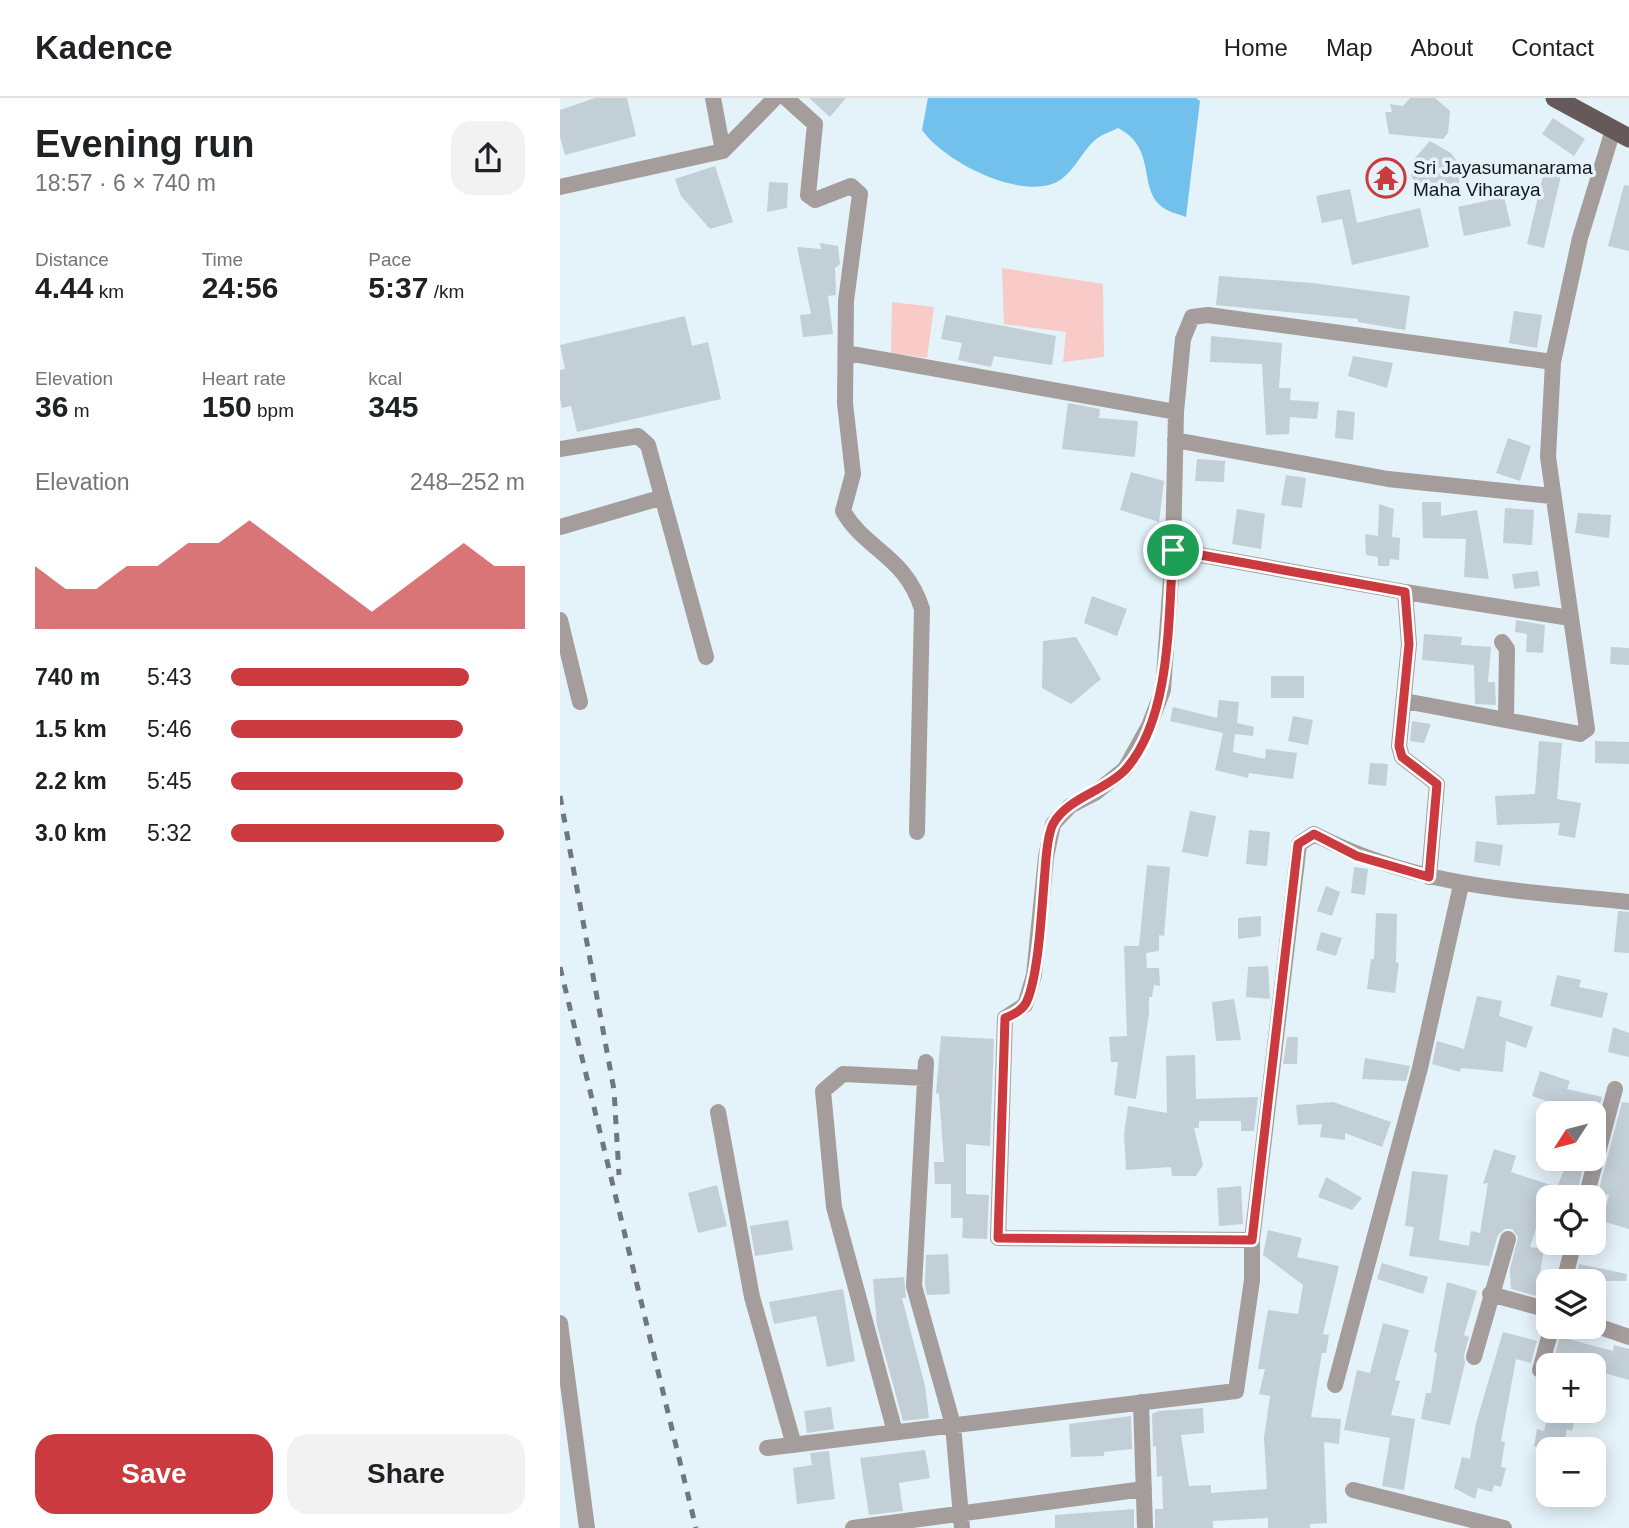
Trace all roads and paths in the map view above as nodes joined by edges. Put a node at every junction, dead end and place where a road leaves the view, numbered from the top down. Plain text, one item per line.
1 (713, 98) edge
2 (775, 98) edge
3 (786, 98) edge
4 (1555, 98) edge
5 (1621, 134) edge
6 (723, 151) junction
7 (560, 187) edge
8 (846, 353) junction
9 (1553, 362) junction
10 (1176, 412) junction
11 (1175, 440) junction
12 (560, 449) edge
13 (1552, 496) junction
14 (660, 498) junction
15 (560, 527) edge
16 (1173, 550) junction
17 (1405, 592) junction
18 (1570, 618) junction
19 (560, 620) edge
20 (1502, 642) dead end
21 (706, 657) dead end
22 (1405, 701) junction
23 (580, 702) dead end
24 (1506, 718) junction
25 (917, 832) dead end
26 (1429, 877) junction
27 (1461, 885) junction
28 (1629, 902) edge
29 (1615, 1089) dead end
30 (718, 1112) dead end
31 (1589, 1185) edge
32 (1508, 1239) dead end
33 (1252, 1240) junction
34 (1490, 1294) junction
35 (1536, 1306) edge
36 (560, 1323) edge
37 (1606, 1329) edge
38 (1629, 1337) edge
39 (1474, 1357) dead end
40 (1335, 1385) dead end
41 (1141, 1402) junction
42 (953, 1425) junction
43 (895, 1432) junction
44 (794, 1445) junction
45 (767, 1448) dead end
46 (1143, 1489) junction
47 (1353, 1490) dead end
48 (962, 1521) edge
49 (587, 1528) edge
50 (853, 1528) edge
51 (1145, 1528) edge
52 (1504, 1528) edge

1 - 6 street
2 - 6 street
3 - 8 street
4 - 5 main road
5 - 9 street
6 - 7 street
8 - 10 street
8 - 25 street
9 - 10 street
9 - 13 street
10 - 11 street
11 - 13 street
11 - 16 street
12 - 14 street
13 - 18 street
14 - 15 street
14 - 21 street
16 - 17 street
16 - 33 street
17 - 18 street
17 - 22 street
18 - 24 street
19 - 23 street
20 - 24 street
22 - 24 street
22 - 26 street
26 - 27 street
26 - 33 street
27 - 28 street
27 - 40 street
29 - 31 street
30 - 44 street
32 - 34 street
33 - 41 street
34 - 35 street
34 - 39 street
36 - 49 street
37 - 38 street
41 - 42 street
41 - 46 street
42 - 43 street
42 - 43 street
42 - 48 street
43 - 44 street
44 - 45 street
46 - 48 street
46 - 51 street
47 - 52 street
48 - 50 street

